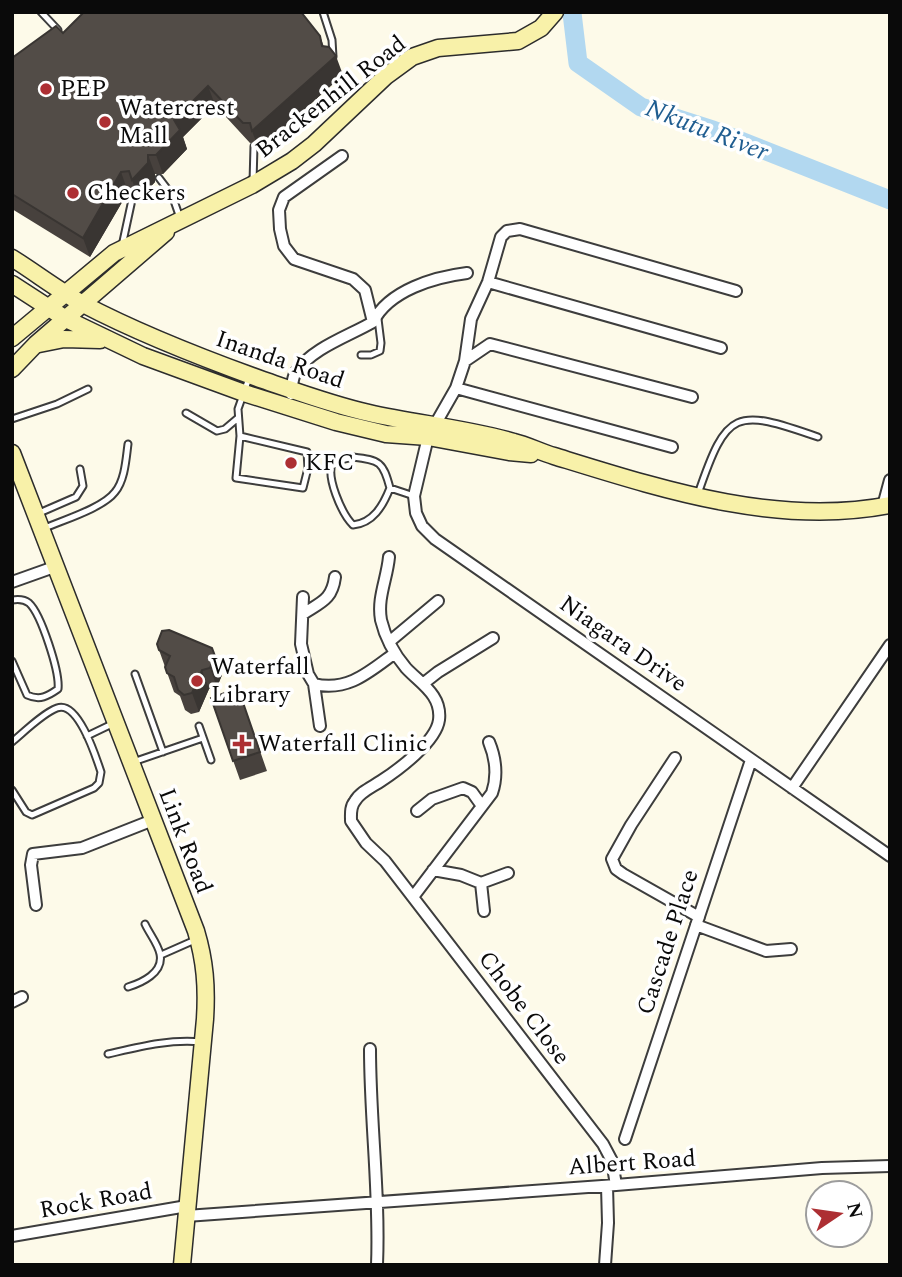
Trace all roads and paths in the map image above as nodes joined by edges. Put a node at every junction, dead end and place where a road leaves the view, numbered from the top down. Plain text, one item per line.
1 (41, 12) edge
2 (323, 12) edge
3 (555, 12) edge
4 (63, 35) edge
5 (333, 62) edge
6 (255, 148) dead end
7 (342, 156) dead end
8 (159, 178) dead end
9 (253, 185) junction
10 (133, 195) dead end
11 (179, 223) junction
12 (121, 249) junction
13 (12, 258) edge
14 (467, 273) dead end
15 (488, 282) junction
16 (12, 284) edge
17 (736, 291) dead end
18 (65, 292) junction
19 (82, 303) junction
20 (49, 308) junction
21 (375, 317) junction
22 (66, 319) junction
23 (12, 338) edge
24 (113, 341) junction
25 (36, 344) junction
26 (721, 348) dead end
27 (360, 355) dead end
28 (465, 361) junction
29 (12, 369) edge
30 (250, 375) junction
31 (456, 388) junction
32 (88, 389) dead end
33 (292, 390) junction
34 (244, 393) junction
35 (692, 397) dead end
36 (288, 407) junction
37 (186, 413) dead end
38 (238, 418) junction
39 (12, 419) edge
40 (431, 431) junction
41 (240, 436) junction
42 (818, 437) dead end
43 (128, 444) dead end
44 (672, 447) dead end
45 (12, 453) edge
46 (80, 469) dead end
47 (890, 480) edge
48 (390, 488) junction
49 (414, 496) junction
50 (697, 497) junction
51 (886, 506) edge
52 (39, 522) junction
53 (389, 557) dead end
54 (57, 566) junction
55 (335, 577) dead end
56 (12, 582) edge
57 (303, 597) dead end
58 (12, 600) edge
59 (438, 601) dead end
60 (303, 614) junction
61 (493, 638) dead end
62 (389, 642) junction
63 (890, 645) edge
64 (395, 653) junction
65 (12, 660) edge
66 (135, 674) dead end
67 (424, 683) junction
68 (314, 684) junction
69 (116, 722) junction
70 (199, 726) dead end
71 (320, 726) dead end
72 (87, 736) junction
73 (203, 738) junction
74 (489, 741) dead end
75 (12, 742) edge
76 (163, 752) junction
77 (675, 758) dead end
78 (211, 760) dead end
79 (751, 760) junction
80 (131, 763) junction
81 (792, 788) junction
82 (12, 790) edge
83 (482, 806) junction
84 (417, 811) dead end
85 (153, 820) junction
86 (890, 856) edge
87 (433, 870) junction
88 (508, 873) dead end
89 (481, 883) junction
90 (412, 897) junction
91 (36, 905) dead end
92 (484, 911) dead end
93 (698, 921) junction
94 (145, 924) dead end
95 (198, 939) junction
96 (791, 949) dead end
97 (161, 955) junction
98 (128, 987) dead end
99 (203, 1042) junction
100 (370, 1049) dead end
101 (108, 1054) dead end
102 (625, 1139) dead end
103 (890, 1166) edge
104 (612, 1186) junction
105 (377, 1203) junction
106 (187, 1211) junction
107 (12, 1236) edge
108 (182, 1265) edge
109 (377, 1265) edge
110 (605, 1265) edge

1 - 4 lane
2 - 5 lane
3 - 9 street, Brackenhill Road
6 - 9 lane
7 - 21 street
8 - 11 lane
9 - 11 street, Brackenhill Road
10 - 12 lane
11 - 12 street, Brackenhill Road
11 - 19 street, Brackenhill Road
12 - 18 street, Brackenhill Road
13 - 18 street, Inanda Road
14 - 21 street
15 - 17 street
15 - 26 street
15 - 28 street
16 - 20 street, Inanda Road
18 - 19 street, Inanda Road
18 - 20 street
19 - 22 street
19 - 30 street, Inanda Road
20 - 22 street, Inanda Road
20 - 23 street
21 - 27 lane
21 - 33 street
22 - 24 street, Inanda Road
22 - 25 street
24 - 25 street
24 - 34 street, Inanda Road
25 - 29 street
28 - 31 street
28 - 35 street
30 - 33 street, Inanda Road
30 - 34 lane
31 - 40 street
31 - 44 street
32 - 39 lane
33 - 36 street
33 - 40 street, Inanda Road
34 - 36 street, Inanda Road
34 - 38 lane
36 - 40 street, Inanda Road
37 - 38 lane
38 - 41 lane
40 - 49 street
40 - 50 street, Inanda Road
41 - 41 lane
42 - 50 lane
43 - 52 lane
45 - 52 street, Link Road
46 - 52 lane
47 - 51 street
48 - 48 lane
48 - 49 lane
49 - 79 street, Niagara Drive
50 - 51 street, Inanda Road
52 - 54 street, Link Road
53 - 62 street, Chobe Close
54 - 56 street
54 - 69 street, Link Road
55 - 60 street
57 - 60 street
58 - 65 lane
59 - 62 street
60 - 68 street
61 - 67 street
62 - 64 street, Chobe Close
63 - 81 street
64 - 67 street, Chobe Close
64 - 68 street
66 - 76 lane
67 - 90 street, Chobe Close
68 - 71 street
69 - 72 lane
69 - 80 street, Link Road
70 - 73 lane
72 - 75 lane
72 - 82 lane
73 - 76 lane
73 - 78 lane
74 - 83 street
76 - 80 lane
77 - 93 street
79 - 81 street, Niagara Drive
79 - 93 street, Cascade Place
80 - 85 street, Link Road
81 - 86 street, Niagara Drive
83 - 84 street
83 - 87 street
85 - 91 street
85 - 95 street, Link Road
87 - 89 street
87 - 90 street
88 - 89 street
89 - 92 street
90 - 104 street, Chobe Close
93 - 96 street
93 - 102 street, Cascade Place
94 - 97 lane
95 - 97 lane
95 - 99 street, Link Road
97 - 98 lane
99 - 101 lane
99 - 106 street, Link Road
100 - 105 street
103 - 104 street, Albert Road
104 - 105 street, Albert Road
104 - 110 street, Chobe Close
105 - 106 street, Albert Road
105 - 109 street
106 - 107 street, Rock Road
106 - 108 street, Link Road

